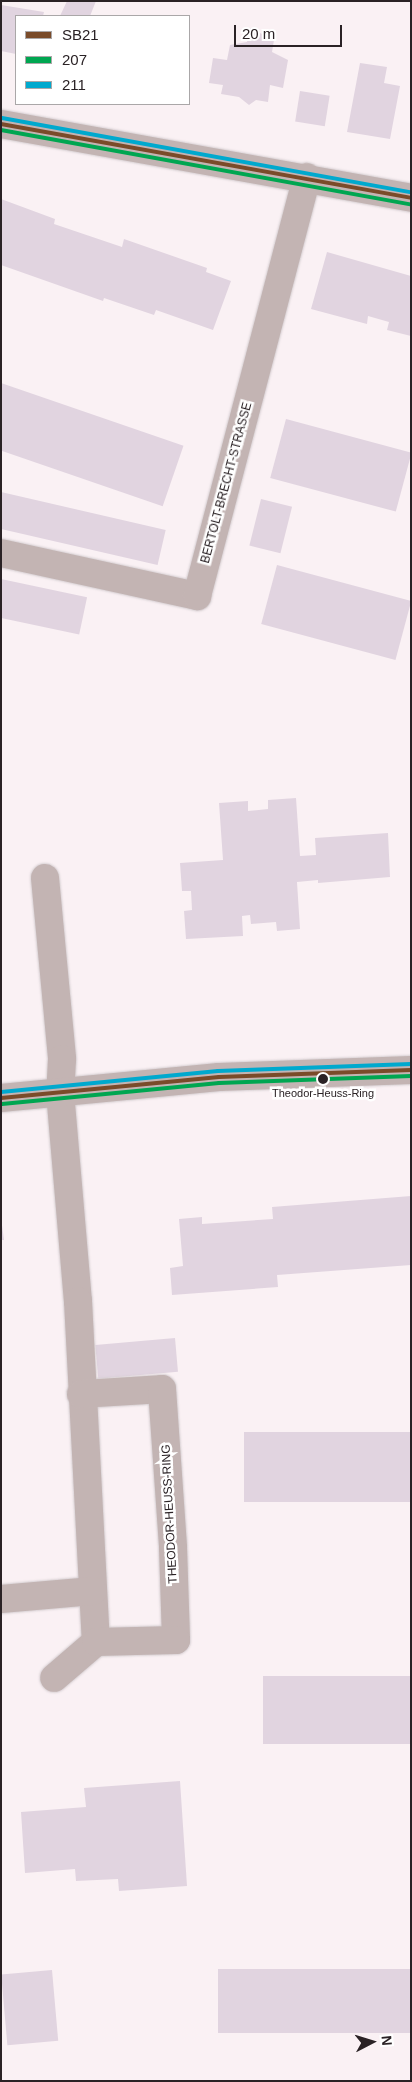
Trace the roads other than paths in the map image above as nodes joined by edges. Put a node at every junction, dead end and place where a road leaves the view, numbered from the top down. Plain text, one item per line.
1 (1, 124) edge
2 (307, 177) junction
3 (411, 198) edge
4 (1, 554) edge
5 (45, 878) dead end
6 (411, 1070) edge
7 (60, 1092) junction
8 (1, 1098) edge
9 (81, 1394) junction
10 (93, 1591) junction
11 (1, 1599) edge
12 (96, 1642) junction
13 (54, 1678) dead end

1 - 2 street
2 - 3 street
2 - 4 street, BERTOLT-BRECHT-STRASSE
5 - 7 street
6 - 7 street
7 - 8 street
7 - 9 street
9 - 10 street
9 - 12 street, THEODOR-HEUSS-RING
10 - 11 street
10 - 12 street
12 - 13 street

